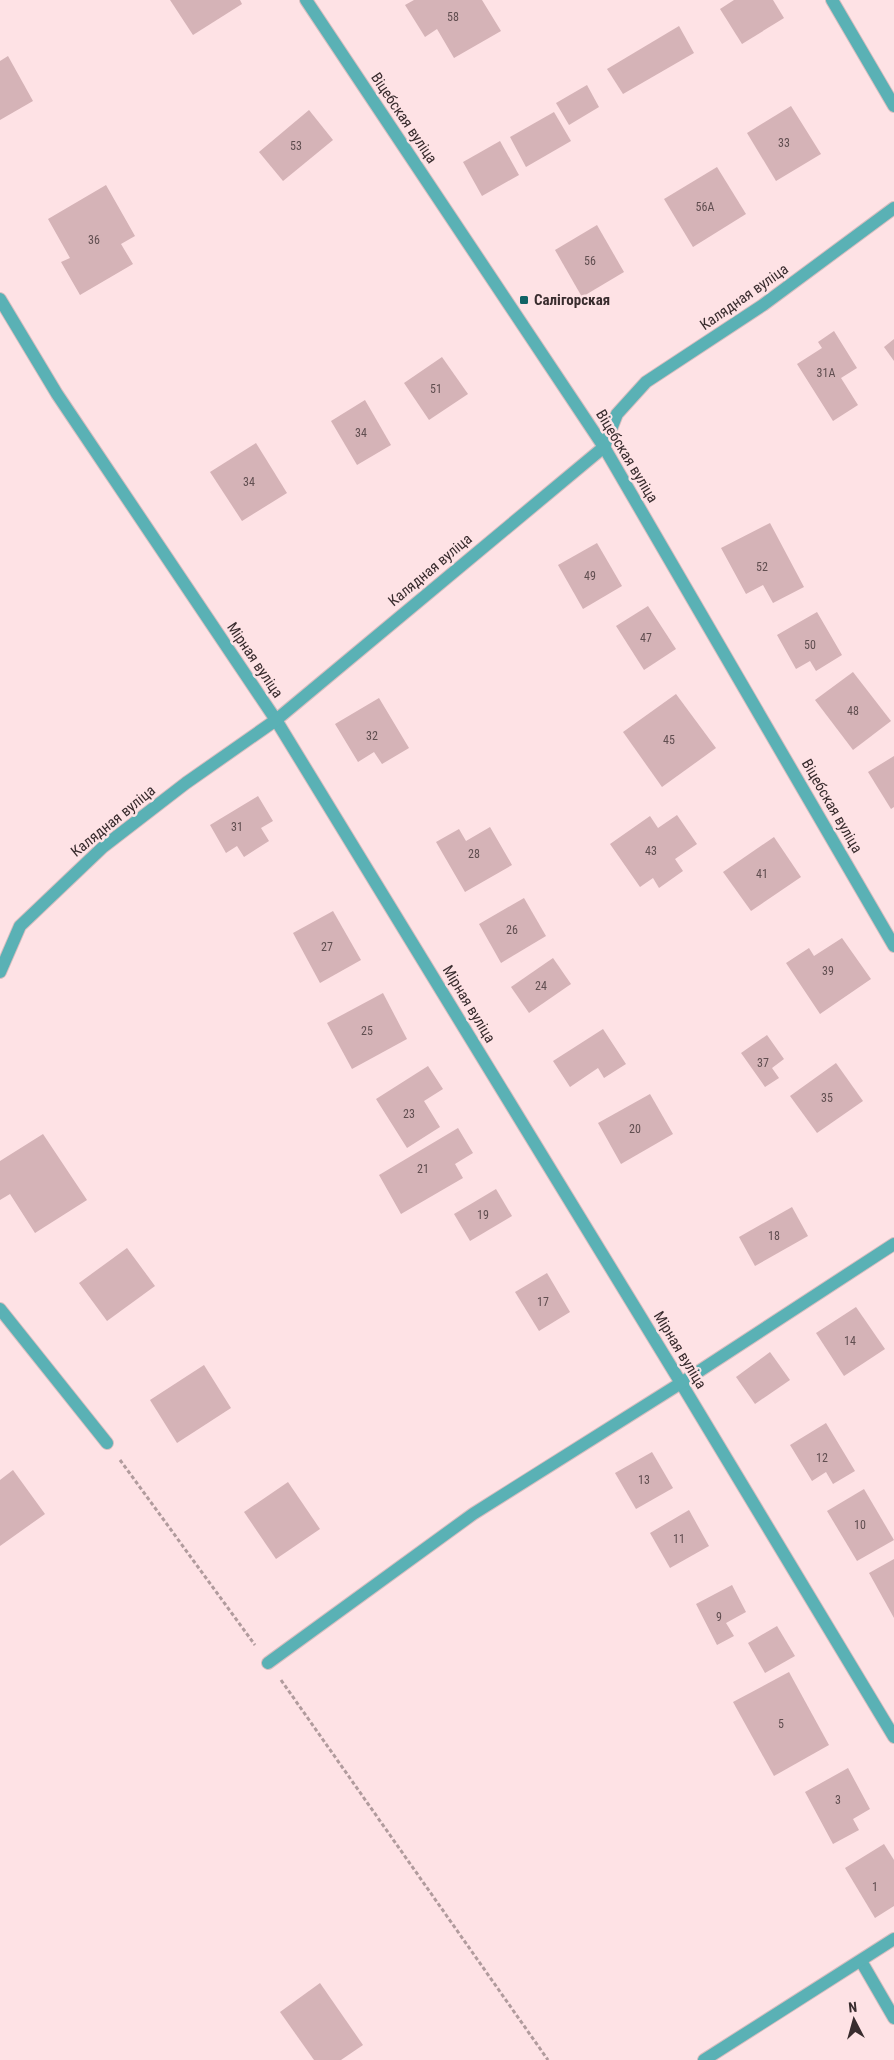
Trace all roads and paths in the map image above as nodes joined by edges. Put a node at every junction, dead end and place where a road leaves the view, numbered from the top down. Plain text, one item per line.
1 (306, 0) edge
2 (832, 0) edge
3 (894, 106) edge
4 (894, 208) edge
5 (0, 299) edge
6 (604, 447) junction
7 (276, 720) junction
8 (894, 946) edge
9 (0, 972) edge
10 (894, 1244) edge
11 (0, 1309) edge
12 (681, 1383) junction
13 (107, 1443) joint
14 (268, 1663) junction
15 (894, 1738) edge
16 (894, 1939) edge
17 (861, 1961) junction
18 (894, 2018) edge
19 (548, 2060) edge
20 (704, 2060) edge

1 - 6 street, Віцебская вуліца
2 - 3 street
4 - 6 street, Калядная вуліца
5 - 7 street, Мірная вуліца
6 - 7 street, Калядная вуліца
6 - 8 street, Віцебская вуліца
7 - 9 street, Калядная вуліца
7 - 12 street, Мірная вуліца
10 - 12 street
11 - 13 street
12 - 14 street
12 - 15 street, Мірная вуліца
13 - 14 path
14 - 19 path
16 - 17 street
17 - 18 street
17 - 20 street

